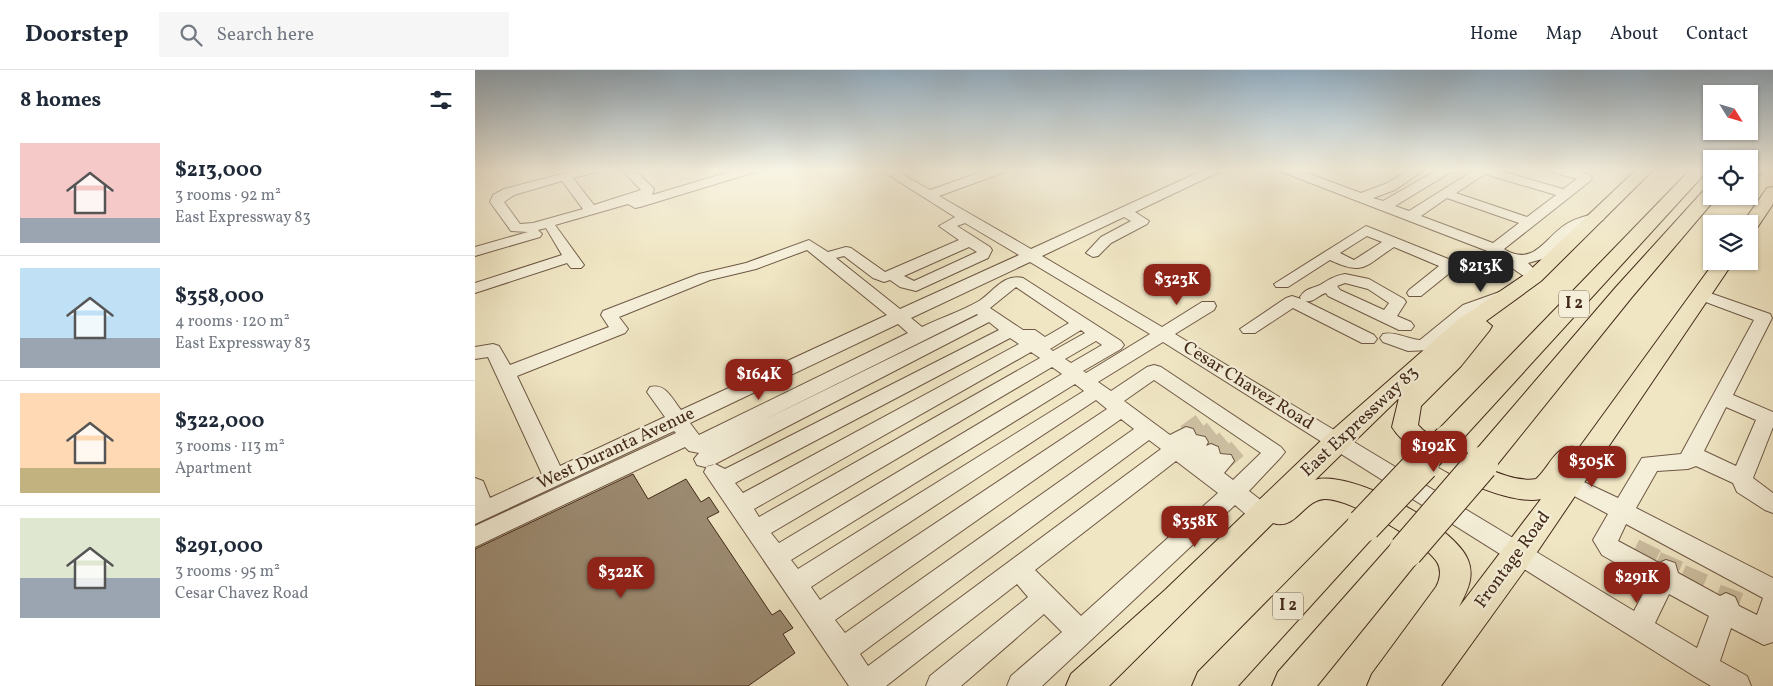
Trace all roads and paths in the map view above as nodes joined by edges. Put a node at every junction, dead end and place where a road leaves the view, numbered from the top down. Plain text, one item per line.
1 (498, 198) edge
2 (582, 198) edge
3 (629, 198) edge
4 (654, 198) edge
5 (933, 198) edge
6 (1151, 198) edge
7 (1364, 198) edge
8 (1398, 198) edge
9 (1441, 198) edge
10 (1458, 198) edge
11 (1560, 198) edge
12 (1617, 198) edge
13 (1669, 198) edge
14 (1672, 198) edge
15 (1771, 199) edge
16 (1703, 202) edge
17 (1712, 205) edge
18 (1385, 206) junction
19 (1664, 206) junction
20 (591, 210) junction
21 (1123, 211) junction
22 (1411, 216) junction
23 (1758, 216) edge
24 (966, 217) junction
25 (1598, 217) junction
26 (1529, 222) junction
27 (552, 229) junction
28 (1667, 243) junction
29 (1389, 244) junction
30 (475, 252) edge
31 (1093, 253) dead end
32 (1501, 253) junction
33 (1329, 254) junction
34 (1028, 256) junction
35 (825, 257) junction
36 (1446, 268) junction
37 (1719, 270) edge
38 (1475, 275) dead end
39 (898, 279) junction
40 (1282, 284) dead end
41 (1524, 284) junction
42 (475, 288) edge
43 (1328, 288) junction
44 (1029, 289) junction
45 (1415, 293) dead end
46 (1701, 295) junction
47 (875, 296) junction
48 (1307, 297) dead end
49 (1207, 306) dead end
50 (984, 311) junction
51 (899, 316) junction
52 (1385, 317) junction
53 (1405, 326) dead end
54 (1089, 328) junction
55 (1249, 329) dead end
56 (1011, 330) junction
57 (920, 334) junction
58 (1163, 334) junction
59 (1389, 338) dead end
60 (1368, 339) dead end
61 (1041, 350) junction
62 (475, 353) edge
63 (506, 374) junction
64 (1093, 388) junction
65 (657, 392) dead end
66 (1634, 392) junction
67 (1722, 398) junction
68 (1769, 422) edge
69 (692, 440) junction
70 (1337, 441) junction
71 (1186, 447) junction
72 (1691, 455) junction
73 (555, 478) junction
74 (1741, 478) junction
75 (721, 481) junction
76 (1569, 483) junction
77 (475, 487) edge
78 (1233, 492) junction
79 (1773, 504) edge
80 (739, 506) junction
81 (1622, 511) junction
82 (479, 513) edge
83 (1263, 514) junction
84 (756, 530) junction
85 (475, 537) edge
86 (1519, 555) junction
87 (1659, 556) junction
88 (775, 558) junction
89 (1018, 569) junction
90 (1695, 575) junction
91 (794, 584) junction
92 (1773, 591) edge
93 (1730, 594) junction
94 (1045, 598) junction
95 (1176, 600) junction
96 (1773, 605) edge
97 (817, 617) junction
98 (1639, 630) junction
99 (1081, 633) junction
100 (841, 652) junction
101 (1704, 667) junction
102 (865, 686) edge
103 (940, 686) edge
104 (1021, 686) edge
105 (1084, 686) edge
106 (1212, 686) edge
107 (1292, 686) edge
108 (1385, 686) edge
109 (1419, 686) edge
110 (1737, 686) edge

1 - 20 street
2 - 20 street
3 - 20 street
4 - 27 street
5 - 24 street, Cesar Chavez Road
6 - 21 street, West Duranta Avenue
7 - 18 street
8 - 18 street
9 - 22 lane
10 - 26 street
11 - 26 street
12 - 25 main road, East Expressway 83
13 - 19 highway
14 - 19 highway, I 2
15 - 23 main road
16 - 28 highway, I 2
17 - 28 highway
18 - 22 street
19 - 106 highway, I 2, bridge
21 - 31 street
21 - 34 street, West Duranta Avenue
22 - 32 street
24 - 34 street, Cesar Chavez Road
24 - 39 street
25 - 32 street
25 - 41 main road, East Expressway 83
26 - 32 street
27 - 30 street
27 - 42 street
28 - 107 highway, I 2, bridge
29 - 33 street
29 - 33 street
29 - 36 street
32 - 41 street
33 - 40 street
34 - 51 street, West Duranta Avenue
34 - 58 street, Cesar Chavez Road
35 - 39 street
35 - 47 street
35 - 63 street
36 - 38 street
36 - 45 lane
37 - 46 main road, Frontage Road
39 - 47 street
41 - 59 street
41 - 66 main road
41 - 70 main road, East Expressway 83
43 - 48 lane
43 - 52 street
43 - 52 street
44 - 50 street
44 - 54 street
44 - 61 street
46 - 66 main road, Frontage Road
46 - 67 street
47 - 51 street
49 - 58 street
50 - 56 street
50 - 57 street
50 - 69 street
51 - 57 street
51 - 69 street, West Duranta Avenue
52 - 53 lane
54 - 61 lane
54 - 64 street
55 - 60 street
56 - 61 street
56 - 75 street
57 - 69 street
58 - 64 street
58 - 70 street, Cesar Chavez Road
61 - 64 street
61 - 80 street
61 - 84 lane
62 - 63 street
63 - 73 street
64 - 71 street
64 - 78 street
64 - 88 street
64 - 91 street
64 - 97 street
65 - 69 street
66 - 76 main road, Frontage Road
67 - 68 lane
67 - 72 street
68 - 74 lane
69 - 73 street, West Duranta Avenue
69 - 75 street
69 - 85 street
70 - 83 main road, East Expressway 83
70 - 86 street, Cesar Chavez Road
71 - 78 street
71 - 89 lane
71 - 100 lane
72 - 74 lane
72 - 81 lane
73 - 82 street, West Duranta Avenue
74 - 79 street
75 - 80 street
76 - 81 street
76 - 86 main road, Frontage Road
77 - 82 street
78 - 83 street
78 - 99 street
80 - 84 street
81 - 87 street
81 - 87 lane
83 - 95 main road, East Expressway 83
84 - 88 street
86 - 98 street, Cesar Chavez Road
86 - 109 main road, Frontage Road
87 - 90 street
87 - 90 street
87 - 98 street
88 - 91 street
89 - 94 street
89 - 102 lane
90 - 93 street
90 - 93 street
91 - 97 street
92 - 93 street
93 - 96 lane
93 - 101 lane
94 - 99 street
94 - 103 street
95 - 105 main road, East Expressway 83
95 - 108 main road
97 - 100 street
98 - 101 street, Cesar Chavez Road
99 - 104 street
100 - 102 street
101 - 110 street, Cesar Chavez Road

